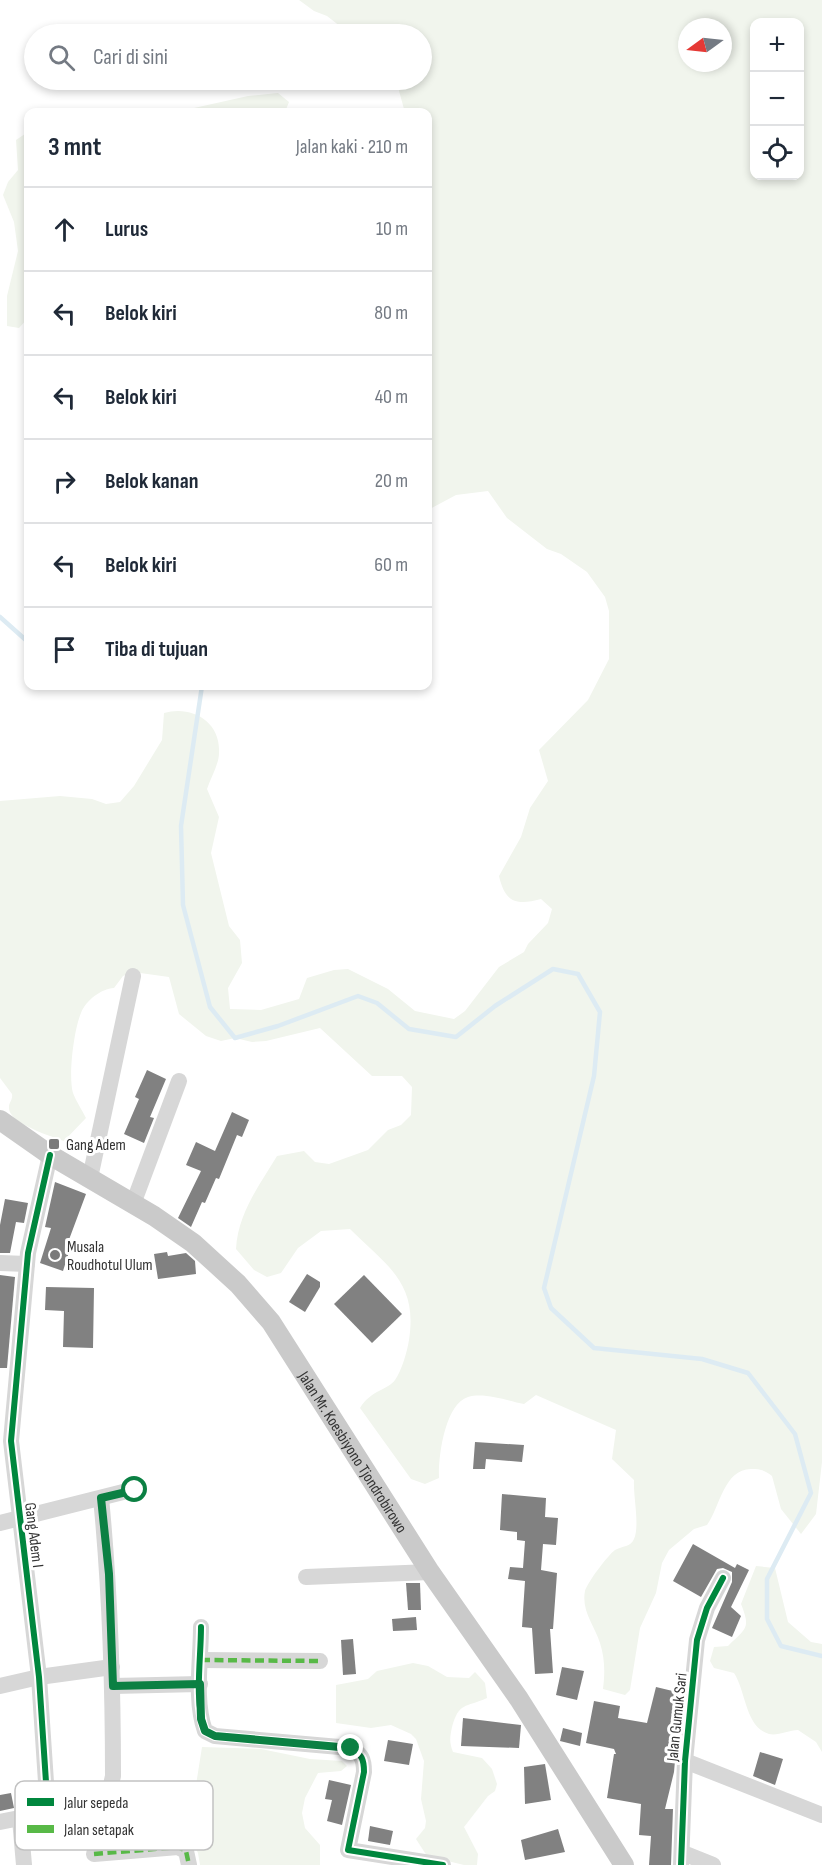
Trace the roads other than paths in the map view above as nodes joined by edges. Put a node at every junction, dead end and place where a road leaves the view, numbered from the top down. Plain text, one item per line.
1 (133, 976) dead end
2 (179, 1081) dead end
3 (0, 1120) edge
4 (50, 1155) junction
5 (90, 1178) junction
6 (133, 1204) junction
7 (0, 1263) edge
8 (27, 1264) junction
9 (135, 1490) dead end
10 (101, 1498) junction
11 (19, 1518) junction
12 (0, 1523) edge
13 (430, 1572) junction
14 (306, 1577) dead end
15 (723, 1578) dead end
16 (201, 1627) dead end
17 (201, 1660) junction
18 (321, 1661) dead end
19 (112, 1667) junction
20 (39, 1677) junction
21 (200, 1684) junction
22 (0, 1686) edge
23 (113, 1686) junction
24 (685, 1761) junction
25 (46, 1781) edge
26 (112, 1781) edge
27 (822, 1815) edge
28 (15, 1820) edge
29 (0, 1822) edge
30 (23, 1850) edge
31 (142, 1850) edge
32 (184, 1850) edge
33 (94, 1854) dead end
34 (682, 1859) edge
35 (24, 1865) edge
36 (189, 1865) edge
37 (443, 1865) edge
38 (624, 1865) edge
39 (713, 1865) edge

1 - 5 street
2 - 6 street
3 - 4 main road, Jalan Mr. Koesbiyono Tjondrobirowo
4 - 5 main road, Jalan Mr. Koesbiyono Tjondrobirowo
4 - 8 street, Gang Adem I
5 - 6 main road, Jalan Mr. Koesbiyono Tjondrobirowo
6 - 13 main road, Jalan Mr. Koesbiyono Tjondrobirowo
7 - 8 street
8 - 11 street, Gang Adem I
9 - 10 street
10 - 11 street
10 - 19 street
11 - 12 street
11 - 20 street, Gang Adem I
13 - 14 street
13 - 38 main road, Jalan Mr. Koesbiyono Tjondrobirowo
15 - 24 street, Jalan Gumuk Sari
16 - 17 street
17 - 18 street
17 - 21 street
19 - 20 street
19 - 23 street
20 - 22 street
20 - 25 street, Gang Adem I
21 - 23 street
21 - 37 street
23 - 26 street
24 - 27 street
24 - 34 street, Jalan Gumuk Sari
28 - 29 street
30 - 35 street
31 - 33 street
32 - 36 street
34 - 39 street

